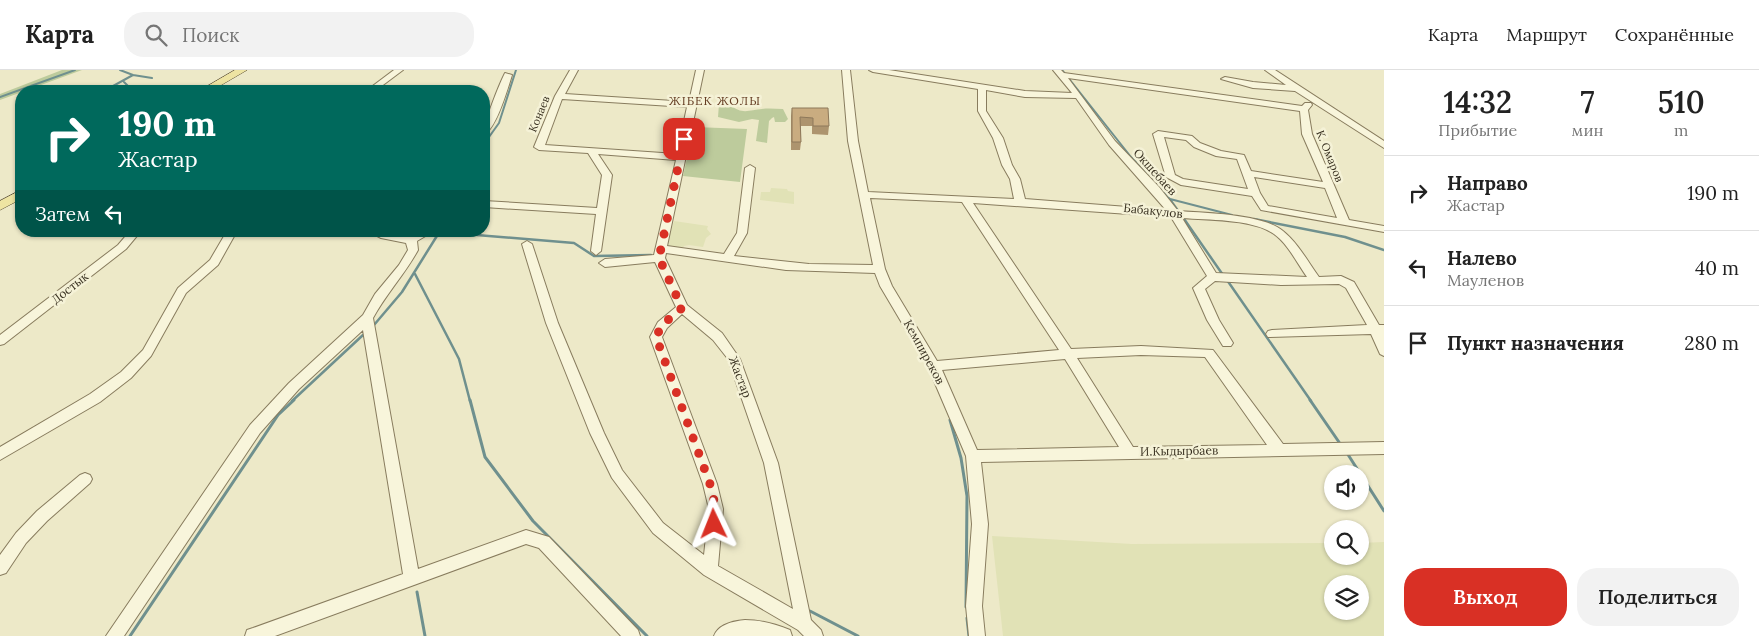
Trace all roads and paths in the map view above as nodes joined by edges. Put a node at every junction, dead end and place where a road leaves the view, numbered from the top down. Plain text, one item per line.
1 (242, 70) edge
2 (399, 70) edge
3 (574, 70) edge
4 (700, 70) edge
5 (846, 70) edge
6 (873, 70) edge
7 (1269, 70) edge
8 (1060, 73) edge
9 (508, 76) dead end
10 (1225, 79) dead end
11 (215, 85) edge
12 (378, 85) edge
13 (982, 88) junction
14 (1295, 88) junction
15 (559, 96) junction
16 (1079, 96) junction
17 (1314, 100) junction
18 (692, 105) junction
19 (490, 108) edge
20 (496, 109) junction
21 (1304, 109) junction
22 (490, 120) edge
23 (1384, 145) edge
24 (591, 151) junction
25 (680, 157) junction
26 (750, 168) dead end
27 (1248, 173) junction
28 (1329, 186) junction
29 (1255, 193) junction
30 (863, 195) junction
31 (15, 197) edge
32 (965, 199) junction
33 (1020, 201) junction
34 (490, 204) edge
35 (0, 206) edge
36 (602, 210) junction
37 (1175, 214) junction
38 (1345, 223) junction
39 (1384, 229) edge
40 (131, 237) edge
41 (229, 237) edge
42 (392, 237) edge
43 (417, 237) edge
44 (411, 240) junction
45 (527, 244) dead end
46 (596, 251) dead end
47 (660, 254) junction
48 (728, 257) junction
49 (605, 263) dead end
50 (879, 269) junction
51 (1213, 277) junction
52 (1316, 280) junction
53 (682, 308) junction
54 (367, 318) junction
55 (1379, 329) edge
56 (1272, 334) dead end
57 (0, 341) edge
58 (1227, 343) dead end
59 (1384, 351) edge
60 (1069, 355) junction
61 (934, 366) junction
62 (1384, 448) edge
63 (1279, 450) junction
64 (1129, 452) junction
65 (0, 454) edge
66 (973, 456) junction
67 (85, 479) dead end
68 (0, 568) edge
69 (710, 570) junction
70 (412, 578) junction
71 (804, 624) junction
72 (114, 636) edge
73 (253, 636) edge
74 (632, 636) edge
75 (722, 636) edge
76 (784, 636) edge
77 (815, 636) edge
78 (977, 636) edge

1 - 11 main road
2 - 12 street
3 - 15 street, Конаев
4 - 18 street
5 - 30 street, Кемпиреков
6 - 13 street
7 - 14 street
8 - 16 street, Окшебаев
8 - 21 street
9 - 20 street
10 - 14 street
13 - 16 street
13 - 33 street
14 - 17 street
15 - 18 street
15 - 24 street, Конаев
16 - 37 street, Окшебаев
17 - 21 street
17 - 23 street
18 - 25 street
19 - 20 street
20 - 22 street
21 - 28 street, К. Омаров
24 - 25 street, Конаев
24 - 36 street
25 - 47 street
26 - 48 street
27 - 28 street
27 - 29 street
27 - 29 street
28 - 38 street, К. Омаров
29 - 38 street
30 - 32 street, Бабакулов
30 - 50 street, Кемпиреков
31 - 35 main road
32 - 33 street, Бабакулов
32 - 60 street
33 - 37 street, Бабакулов
34 - 36 street
36 - 46 street
37 - 51 street, Окшебаев
37 - 52 street, Бабакулов
38 - 39 street
40 - 57 street, Достык
41 - 65 street
42 - 44 street
43 - 44 street
44 - 54 street
45 - 69 street
47 - 48 street
47 - 49 street
47 - 53 street
48 - 50 street
50 - 61 street, Кемпиреков
51 - 52 street
51 - 58 street
52 - 55 street
53 - 69 street
53 - 71 street, Жастар
54 - 70 street
54 - 72 street
55 - 56 street
55 - 59 street
60 - 61 street
60 - 63 street
60 - 64 street
61 - 66 street, Кемпиреков
62 - 63 street, И.Кыдырбаев
63 - 64 street, И.Кыдырбаев
64 - 66 street, И.Кыдырбаев
66 - 78 street, Кемпиреков
67 - 68 street
69 - 71 street
70 - 73 street
70 - 74 street
71 - 77 street
75 - 76 street

